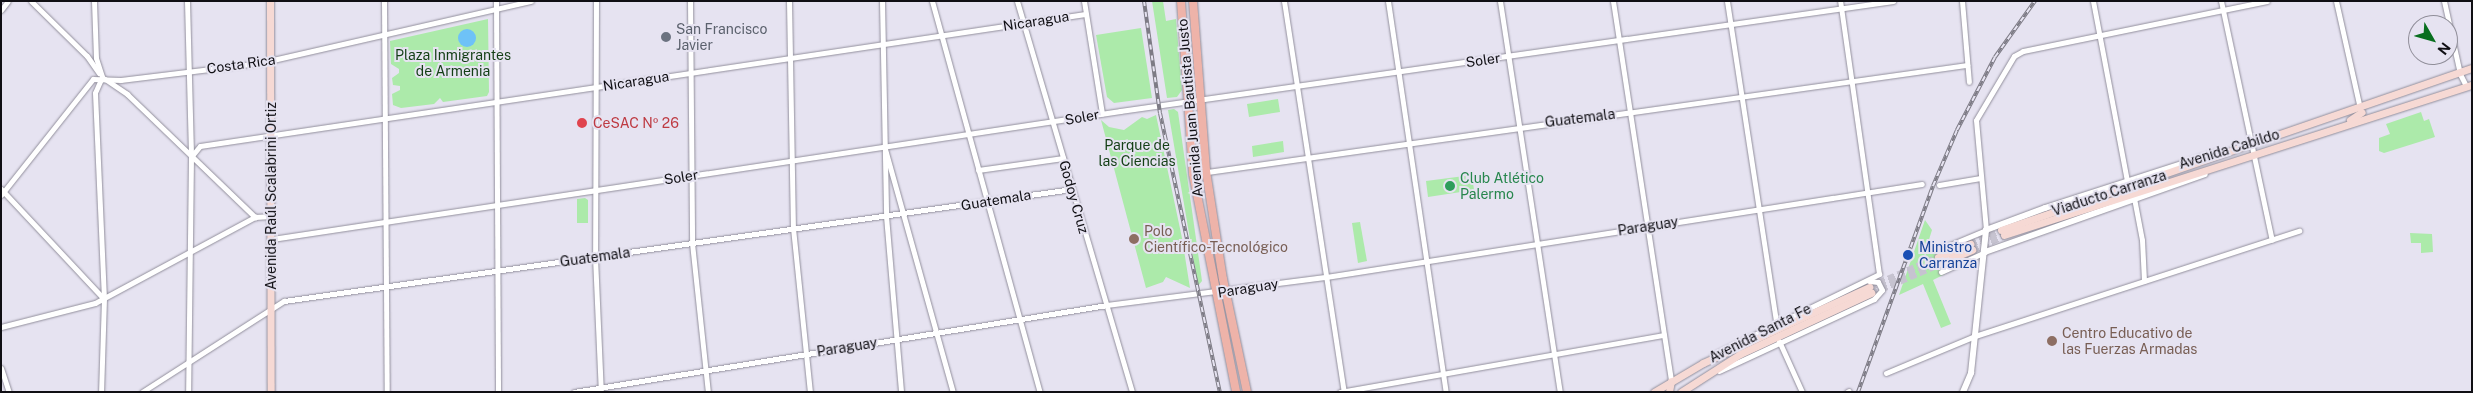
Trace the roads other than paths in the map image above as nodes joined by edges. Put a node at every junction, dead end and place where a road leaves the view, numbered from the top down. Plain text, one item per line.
1 (8, 1) edge
2 (31, 1) edge
3 (94, 1) edge
4 (187, 1) edge
5 (270, 1) edge
6 (384, 1) edge
7 (496, 1) edge
8 (531, 1) edge
9 (596, 1) edge
10 (690, 1) edge
11 (789, 1) edge
12 (882, 1) edge
13 (932, 1) edge
14 (1017, 1) edge
15 (1084, 1) edge
16 (1181, 1) edge
17 (1193, 1) edge
18 (1284, 1) edge
19 (1388, 1) edge
20 (1500, 1) edge
21 (1613, 1) edge
22 (1727, 1) edge
23 (1840, 1) edge
24 (1893, 1) edge
25 (1962, 1) edge
26 (2093, 1) edge
27 (2221, 1) edge
28 (2267, 1) edge
29 (2336, 1) edge
30 (2444, 1) edge
31 (496, 9) junction
32 (1841, 9) junction
33 (1, 10) edge
34 (2223, 10) junction
35 (1085, 14) junction
36 (1023, 23) junction
37 (1731, 26) junction
38 (384, 34) junction
39 (941, 35) junction
40 (2100, 37) junction
41 (1619, 42) junction
42 (883, 43) junction
43 (1508, 57) junction
44 (790, 58) junction
45 (270, 61) junction
46 (1967, 65) junction
47 (2472, 68) edge
48 (189, 72) junction
49 (1399, 72) junction
50 (691, 73) junction
51 (2460, 74) junction
52 (102, 77) junction
53 (1852, 81) junction
54 (1969, 82) dead end
55 (2469, 86) edge
56 (596, 87) junction
57 (1298, 87) junction
58 (1741, 96) junction
59 (498, 102) junction
60 (1187, 102) junction
61 (1200, 102) junction
62 (2361, 110) junction
63 (1630, 112) junction
64 (1102, 114) junction
65 (385, 118) junction
66 (1053, 122) junction
67 (1521, 126) junction
68 (968, 134) junction
69 (272, 136) junction
70 (2298, 139) junction
71 (1409, 142) junction
72 (2252, 144) junction
73 (884, 146) junction
74 (2244, 147) junction
75 (2255, 154) junction
76 (191, 157) junction
77 (2245, 157) junction
78 (1063, 158) junction
79 (1308, 158) junction
80 (792, 160) junction
81 (978, 170) junction
82 (1206, 171) junction
83 (1192, 174) junction
84 (691, 175) junction
85 (1980, 178) junction
86 (2127, 181) junction
87 (1922, 184) dead end
88 (1939, 185) dead end
89 (1072, 188) junction
90 (595, 190) junction
91 (2, 192) edge
92 (1870, 192) junction
93 (2134, 198) junction
94 (987, 202) junction
95 (498, 204) junction
96 (1759, 209) junction
97 (905, 214) junction
98 (271, 216) junction
99 (886, 216) junction
100 (255, 217) junction
101 (386, 220) junction
102 (1647, 226) junction
103 (793, 228) junction
104 (1986, 230) junction
105 (2299, 231) dead end
106 (272, 239) junction
107 (2272, 240) junction
108 (1537, 243) junction
109 (692, 244) junction
110 (1971, 247) tunnel mouth
111 (190, 251) junction
112 (1984, 252) junction
113 (596, 257) junction
114 (1939, 257) joint
115 (1426, 259) junction
116 (499, 272) junction
117 (1941, 272) dead end
118 (1326, 277) junction
119 (2144, 281) junction
120 (387, 288) junction
121 (1871, 290) junction
122 (1225, 291) junction
123 (1214, 293) junction
124 (104, 298) junction
125 (1106, 305) junction
126 (272, 309) junction
127 (1020, 319) junction
128 (1776, 323) junction
129 (1, 327) edge
130 (937, 333) junction
131 (1664, 335) junction
132 (1975, 336) junction
133 (896, 340) junction
134 (1780, 341) junction
135 (807, 354) junction
136 (1553, 354) junction
137 (189, 361) junction
138 (1702, 363) junction
139 (1, 368) edge
140 (705, 371) junction
141 (1443, 373) junction
142 (1886, 373) dead end
143 (1703, 378) junction
144 (1671, 381) junction
145 (601, 390) edge
146 (9, 392) edge
147 (100, 392) edge
148 (142, 392) edge
149 (188, 392) edge
150 (271, 392) edge
151 (387, 392) edge
152 (498, 392) edge
153 (574, 392) edge
154 (708, 392) edge
155 (810, 392) edge
156 (901, 392) edge
157 (953, 392) edge
158 (1040, 392) edge
159 (1132, 392) edge
160 (1236, 392) edge
161 (1247, 392) edge
162 (1342, 392) edge
163 (1446, 392) edge
164 (1560, 392) edge
165 (1654, 392) edge
166 (1669, 392) edge
167 (1680, 392) edge
168 (1802, 392) edge
169 (1963, 392) edge

1 - 33 street
2 - 52 street
3 - 52 street
4 - 48 street
5 - 45 main road, Avenida Raúl Scalabrini Ortiz
6 - 38 street
7 - 31 street
8 - 31 street, Costa Rica
9 - 56 street
10 - 50 street
11 - 44 street
12 - 42 street
13 - 39 street
14 - 36 street, Godoy Cruz
15 - 35 street
16 - 60 main road, Avenida Juan Bautista Justo
17 - 61 main road, Avenida Juan Bautista Justo
18 - 57 street
19 - 49 street
20 - 43 street
21 - 41 street
22 - 37 street
23 - 32 street
24 - 32 street, Soler
25 - 46 street
26 - 40 street
27 - 34 street
28 - 34 street
29 - 62 street
30 - 51 street
31 - 38 street, Costa Rica
31 - 59 street
32 - 37 street, Soler
32 - 53 street
34 - 40 street
34 - 72 street
35 - 36 street, Nicaragua
35 - 64 street
36 - 39 street, Nicaragua
36 - 66 street, Godoy Cruz
37 - 41 street, Soler
37 - 58 street
38 - 45 street, Costa Rica
38 - 65 street
39 - 42 street, Nicaragua
39 - 68 street
40 - 85 street
40 - 86 street
41 - 43 street, Soler
41 - 63 street
42 - 44 street, Nicaragua
42 - 73 street
43 - 49 street, Soler
43 - 67 street
44 - 50 street, Nicaragua
44 - 80 street
45 - 48 street, Costa Rica
45 - 69 main road, Avenida Raúl Scalabrini Ortiz
46 - 53 street, Guatemala
46 - 54 street
47 - 51 main road, Avenida Cabildo
48 - 52 street, Costa Rica
48 - 76 street
49 - 57 street, Soler
49 - 71 street
50 - 56 street, Nicaragua
50 - 84 street
51 - 55 street
51 - 62 main road, Avenida Cabildo
52 - 76 street
52 - 91 street
52 - 124 street
53 - 58 street, Guatemala
53 - 92 street
55 - 70 main road, Avenida Cabildo
56 - 59 street, Nicaragua
56 - 90 street
57 - 61 street, Soler
57 - 79 street
58 - 63 street, Guatemala
58 - 96 street
59 - 65 street, Nicaragua
59 - 95 street
60 - 61 street, Soler
60 - 64 street, Soler
60 - 83 main road, Avenida Juan Bautista Justo
61 - 82 main road, Avenida Juan Bautista Justo
62 - 70 main road
62 - 72 main road, Avenida Cabildo
63 - 67 street, Guatemala
63 - 102 street
64 - 66 street, Soler
65 - 69 street, Nicaragua
65 - 101 street
66 - 68 street, Soler
66 - 78 street, Godoy Cruz
67 - 71 street, Guatemala
67 - 108 street
68 - 73 street, Soler
68 - 81 street
69 - 76 street, Nicaragua
69 - 98 main road, Avenida Raúl Scalabrini Ortiz
70 - 75 main road, Avenida Cabildo
71 - 79 street, Guatemala
71 - 115 street
72 - 74 main road, Avenida Cabildo
72 - 75 street
73 - 80 street, Soler
73 - 97 street
73 - 99 street
74 - 77 main road, Viaducto Carranza
74 - 86 street, Avenida Cabildo
75 - 77 main road, Avenida Cabildo
75 - 107 street
76 - 100 street
76 - 111 street
77 - 93 street, Avenida Cabildo
78 - 81 street
78 - 89 street, Godoy Cruz
79 - 82 street, Guatemala
79 - 118 street
80 - 84 street, Soler
80 - 103 street
81 - 94 street
82 - 83 street, Guatemala
82 - 122 main road, Avenida Juan Bautista Justo
83 - 123 main road, Avenida Juan Bautista Justo
84 - 90 street, Soler
84 - 109 street
85 - 88 street
85 - 104 street
86 - 104 street, Avenida Cabildo
87 - 92 street, Paraguay
89 - 94 street, Guatemala
89 - 125 street, Godoy Cruz
90 - 95 street, Soler
90 - 113 street
91 - 124 street
92 - 96 street, Paraguay
92 - 121 street
93 - 112 street, Avenida Cabildo
93 - 119 street
94 - 97 street, Guatemala
94 - 127 street
95 - 101 street, Soler
95 - 116 street
96 - 102 street, Paraguay
96 - 128 street
97 - 99 street, Guatemala
97 - 130 street
98 - 100 street
98 - 106 main road, Avenida Raúl Scalabrini Ortiz
99 - 103 street, Guatemala
99 - 133 street
100 - 111 street
101 - 106 street, Soler
101 - 120 street
102 - 108 street, Paraguay
102 - 131 street
103 - 109 street, Guatemala
103 - 135 street
104 - 112 street
104 - 114 street
105 - 107 street
106 - 126 main road, Avenida Raúl Scalabrini Ortiz
107 - 119 street
108 - 115 street, Paraguay
108 - 136 street
109 - 113 street, Guatemala
109 - 140 street
110 - 114 main road
111 - 124 street
111 - 137 street
112 - 117 street
112 - 132 street
113 - 116 street, Guatemala
113 - 145 street
115 - 118 street, Paraguay
115 - 141 street
116 - 120 street, Guatemala
116 - 152 street
118 - 122 street, Paraguay
118 - 162 street
119 - 132 street
120 - 126 street, Guatemala
120 - 151 street
121 - 128 street, Avenida Santa Fe
121 - 134 street, Avenida Santa Fe
121 - 138 main road
121 - 143 main road, Avenida Santa Fe
122 - 123 street, Paraguay
122 - 161 main road, Avenida Juan Bautista Justo
123 - 125 street, Paraguay
123 - 160 main road, Avenida Juan Bautista Justo
124 - 129 street
124 - 147 street
125 - 127 street, Paraguay
125 - 159 street, Godoy Cruz
126 - 137 street, Guatemala
126 - 150 main road, Avenida Raúl Scalabrini Ortiz
127 - 130 street, Paraguay
127 - 158 street
128 - 138 street, Avenida Santa Fe
130 - 133 street, Paraguay
130 - 157 street
131 - 136 street
131 - 144 street
132 - 142 street
132 - 169 street
133 - 135 street, Paraguay
133 - 156 street
134 - 143 street, Avenida Santa Fe
134 - 168 street
135 - 140 street, Paraguay
135 - 155 street
136 - 141 street
136 - 164 street
137 - 148 street, Guatemala
137 - 149 street
138 - 144 main road, Avenida Santa Fe
139 - 146 street
140 - 145 street, Paraguay
140 - 154 street
141 - 162 street
141 - 163 street
143 - 167 main road, Avenida Santa Fe
144 - 165 main road, Avenida Santa Fe
144 - 166 main road
145 - 153 street, Paraguay

